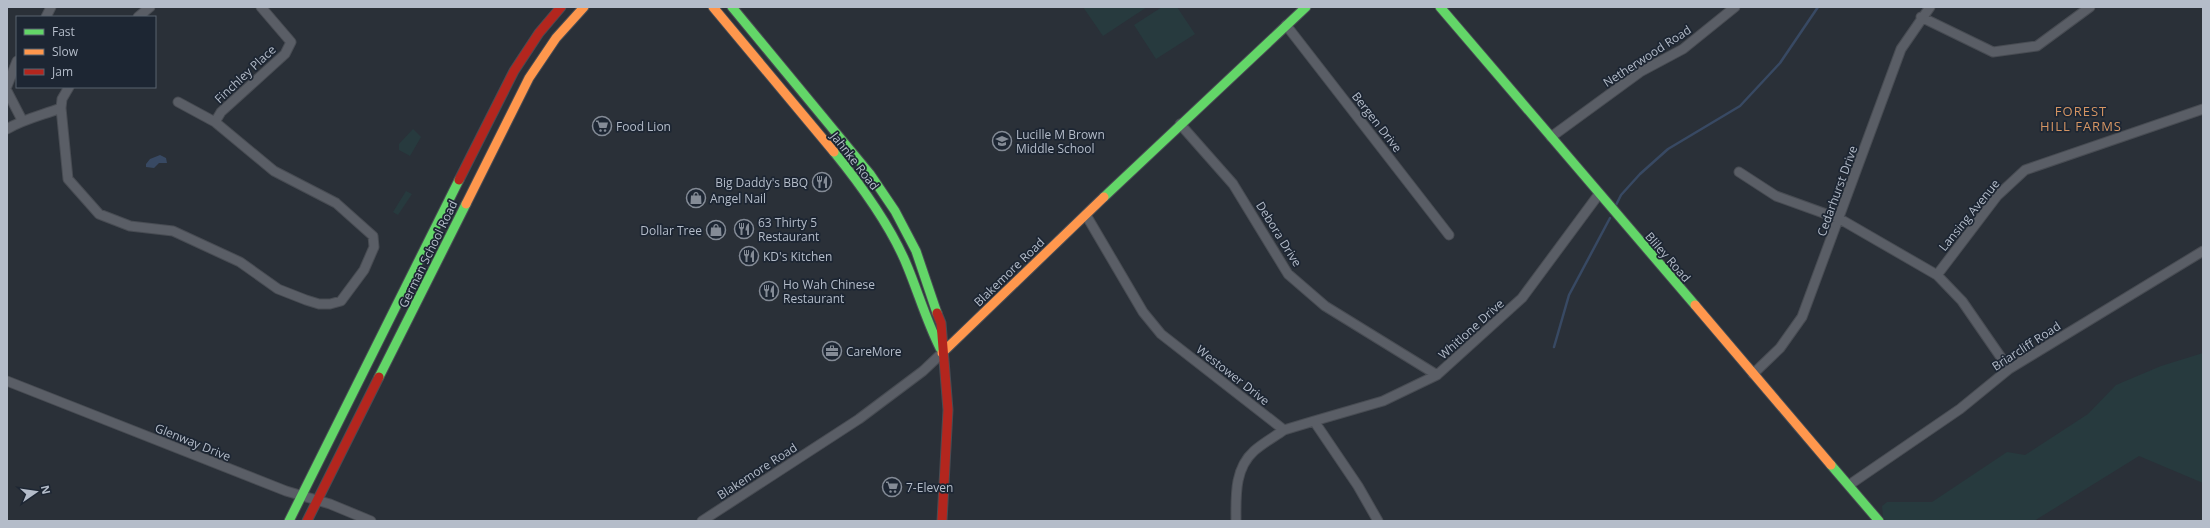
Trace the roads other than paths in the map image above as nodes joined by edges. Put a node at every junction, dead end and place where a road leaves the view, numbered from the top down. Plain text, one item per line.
1 (150, 7) edge
2 (261, 7) edge
3 (561, 7) edge
4 (584, 7) edge
5 (713, 7) edge
6 (732, 7) edge
7 (1306, 7) edge
8 (1440, 7) edge
9 (1735, 7) edge
10 (1930, 7) edge
11 (2090, 7) edge
12 (139, 16) edge
13 (1921, 17) junction
14 (1286, 25) junction
15 (16, 64) edge
16 (7, 86) edge
17 (68, 88) edge
18 (7, 91) edge
19 (178, 102) dead end
20 (61, 108) junction
21 (2203, 109) edge
22 (22, 120) junction
23 (216, 122) junction
24 (1180, 124) junction
25 (7, 129) edge
26 (1551, 137) junction
27 (1739, 172) dead end
28 (1599, 194) junction
29 (1086, 215) junction
30 (1840, 219) junction
31 (1449, 235) dead end
32 (2203, 251) edge
33 (1937, 274) junction
34 (942, 353) junction
35 (2009, 368) junction
36 (1753, 374) junction
37 (1437, 375) junction
38 (7, 381) edge
39 (1314, 422) junction
40 (1284, 430) junction
41 (1849, 485) junction
42 (302, 497) junction
43 (318, 501) junction
44 (289, 521) edge
45 (307, 521) edge
46 (371, 521) edge
47 (702, 521) edge
48 (942, 521) edge
49 (1236, 521) edge
50 (1378, 521) edge
51 (1879, 521) edge

1 - 12 street
2 - 23 street, Finchley Place
3 - 42 street, German School Road
4 - 43 street, German School Road
5 - 34 street, Jahnke Road
6 - 34 street, Jahnke Road
7 - 14 street, Blakemore Road
8 - 26 street, Bliley Road
9 - 26 street, Netherwood Road
10 - 13 street, Cedarhurst Drive
11 - 13 street
13 - 30 street, Cedarhurst Drive
14 - 24 street, Blakemore Road
14 - 31 street, Bergen Drive
15 - 16 street
17 - 20 street
18 - 22 street
19 - 23 street, Finchley Place
20 - 22 street
20 - 23 street, Finchley Place
21 - 33 street, Lansing Avenue
22 - 25 street
24 - 29 street, Blakemore Road
24 - 37 street, Debora Drive
26 - 28 street, Bliley Road
27 - 30 street
28 - 36 street, Bliley Road
28 - 37 street, Whitlone Drive
29 - 34 street, Blakemore Road
29 - 40 street, Westower Drive
30 - 33 street
30 - 36 street, Cedarhurst Drive
32 - 35 street, Briarcliff Road
33 - 35 street
34 - 47 street, Blakemore Road
34 - 48 street, Jahnke Road
35 - 41 street, Briarcliff Road
36 - 41 street, Bliley Road
37 - 39 street, Whitlone Drive
38 - 42 street, Glenway Drive
39 - 40 street
39 - 50 street
40 - 49 street
41 - 51 street, Bliley Road
42 - 43 street, Glenway Drive
42 - 44 street, German School Road
43 - 45 street, German School Road
43 - 46 street, Glenway Drive

